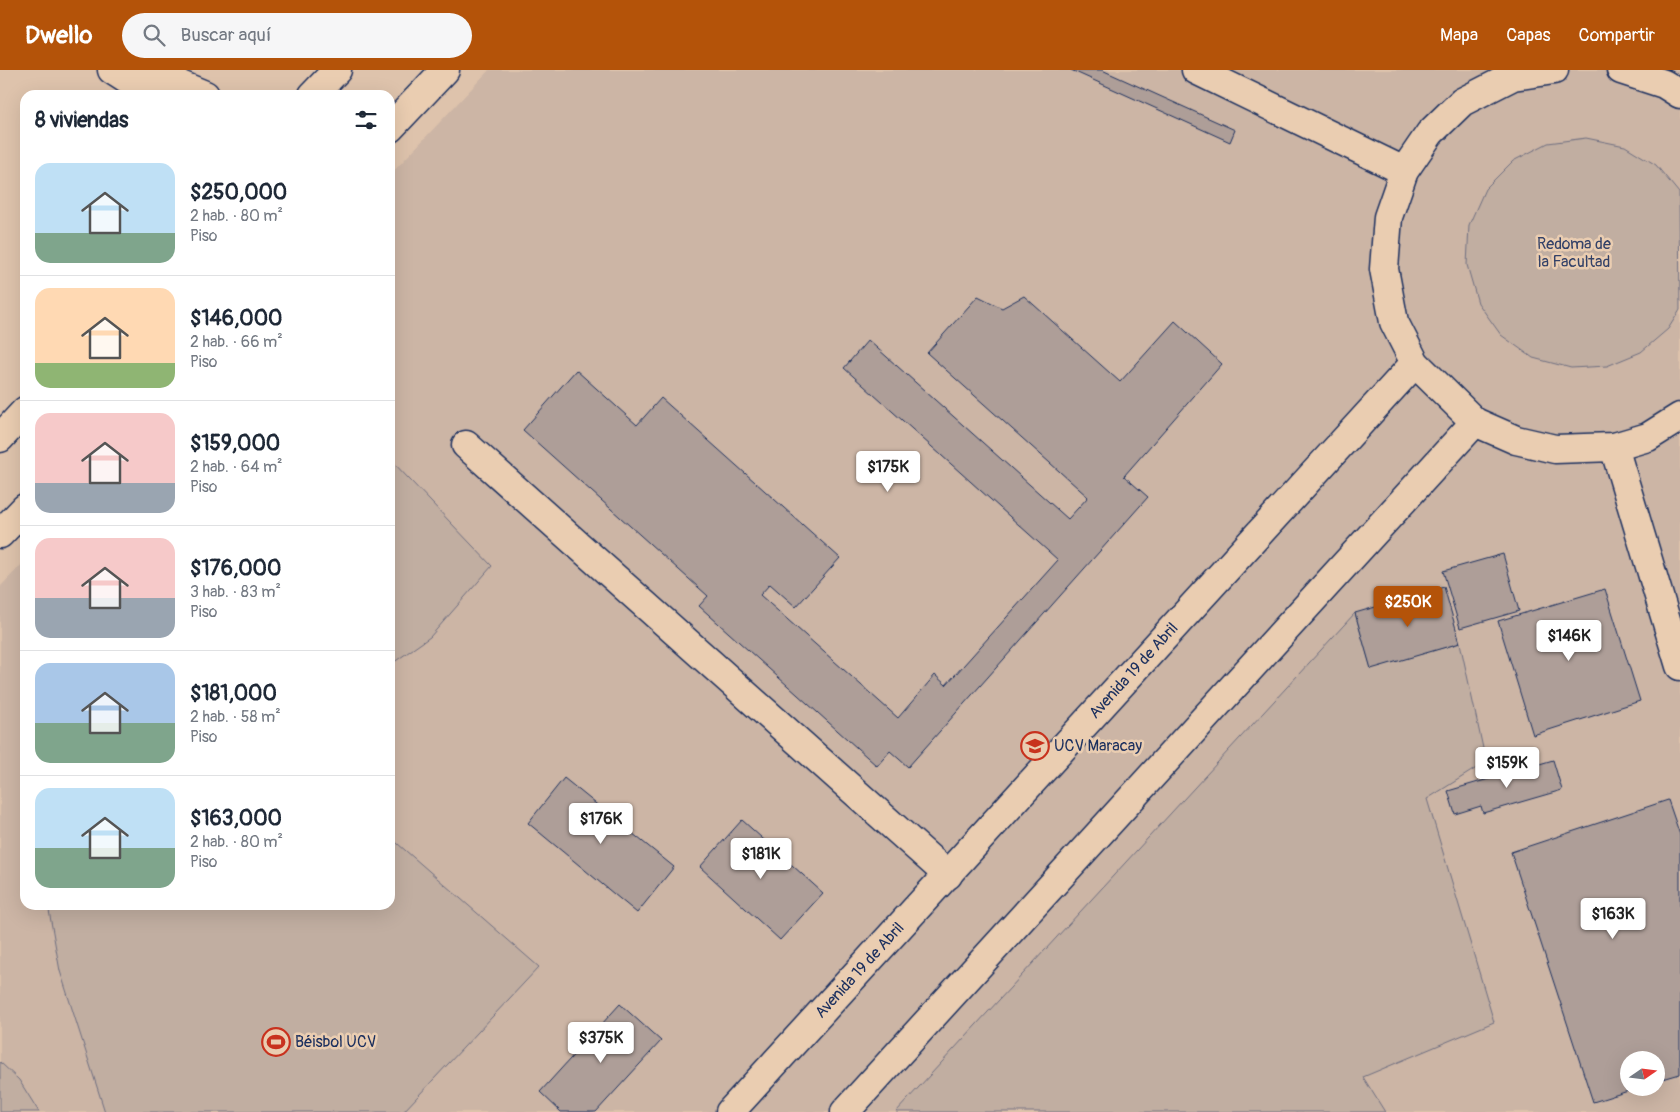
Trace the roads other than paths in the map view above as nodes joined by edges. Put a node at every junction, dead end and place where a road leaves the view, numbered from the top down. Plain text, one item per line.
1 (112, 70) edge
2 (137, 70) edge
3 (445, 70) edge
4 (1196, 70) edge
5 (1554, 70) edge
6 (1621, 70) edge
7 (1512, 73) edge
8 (143, 90) edge
9 (193, 90) edge
10 (1680, 94) edge
11 (395, 123) edge
12 (1404, 171) junction
13 (1415, 363) junction
14 (20, 416) edge
15 (1680, 417) edge
16 (1475, 422) junction
17 (0, 438) edge
18 (466, 445) dead end
19 (1614, 446) junction
20 (20, 513) edge
21 (0, 534) edge
22 (1680, 666) edge
23 (948, 875) junction
24 (730, 1112) edge
25 (845, 1112) edge

1 - 8 main road
2 - 9 main road
3 - 11 main road
4 - 12 main road
5 - 7 main road
6 - 10 main road
7 - 12 main road
12 - 13 main road
13 - 16 main road
13 - 23 main road, Avenida 19 de Abril
14 - 17 main road
15 - 19 main road
16 - 19 main road
16 - 25 main road
18 - 23 main road
19 - 22 main road
20 - 21 main road
23 - 24 main road, Avenida 19 de Abril

